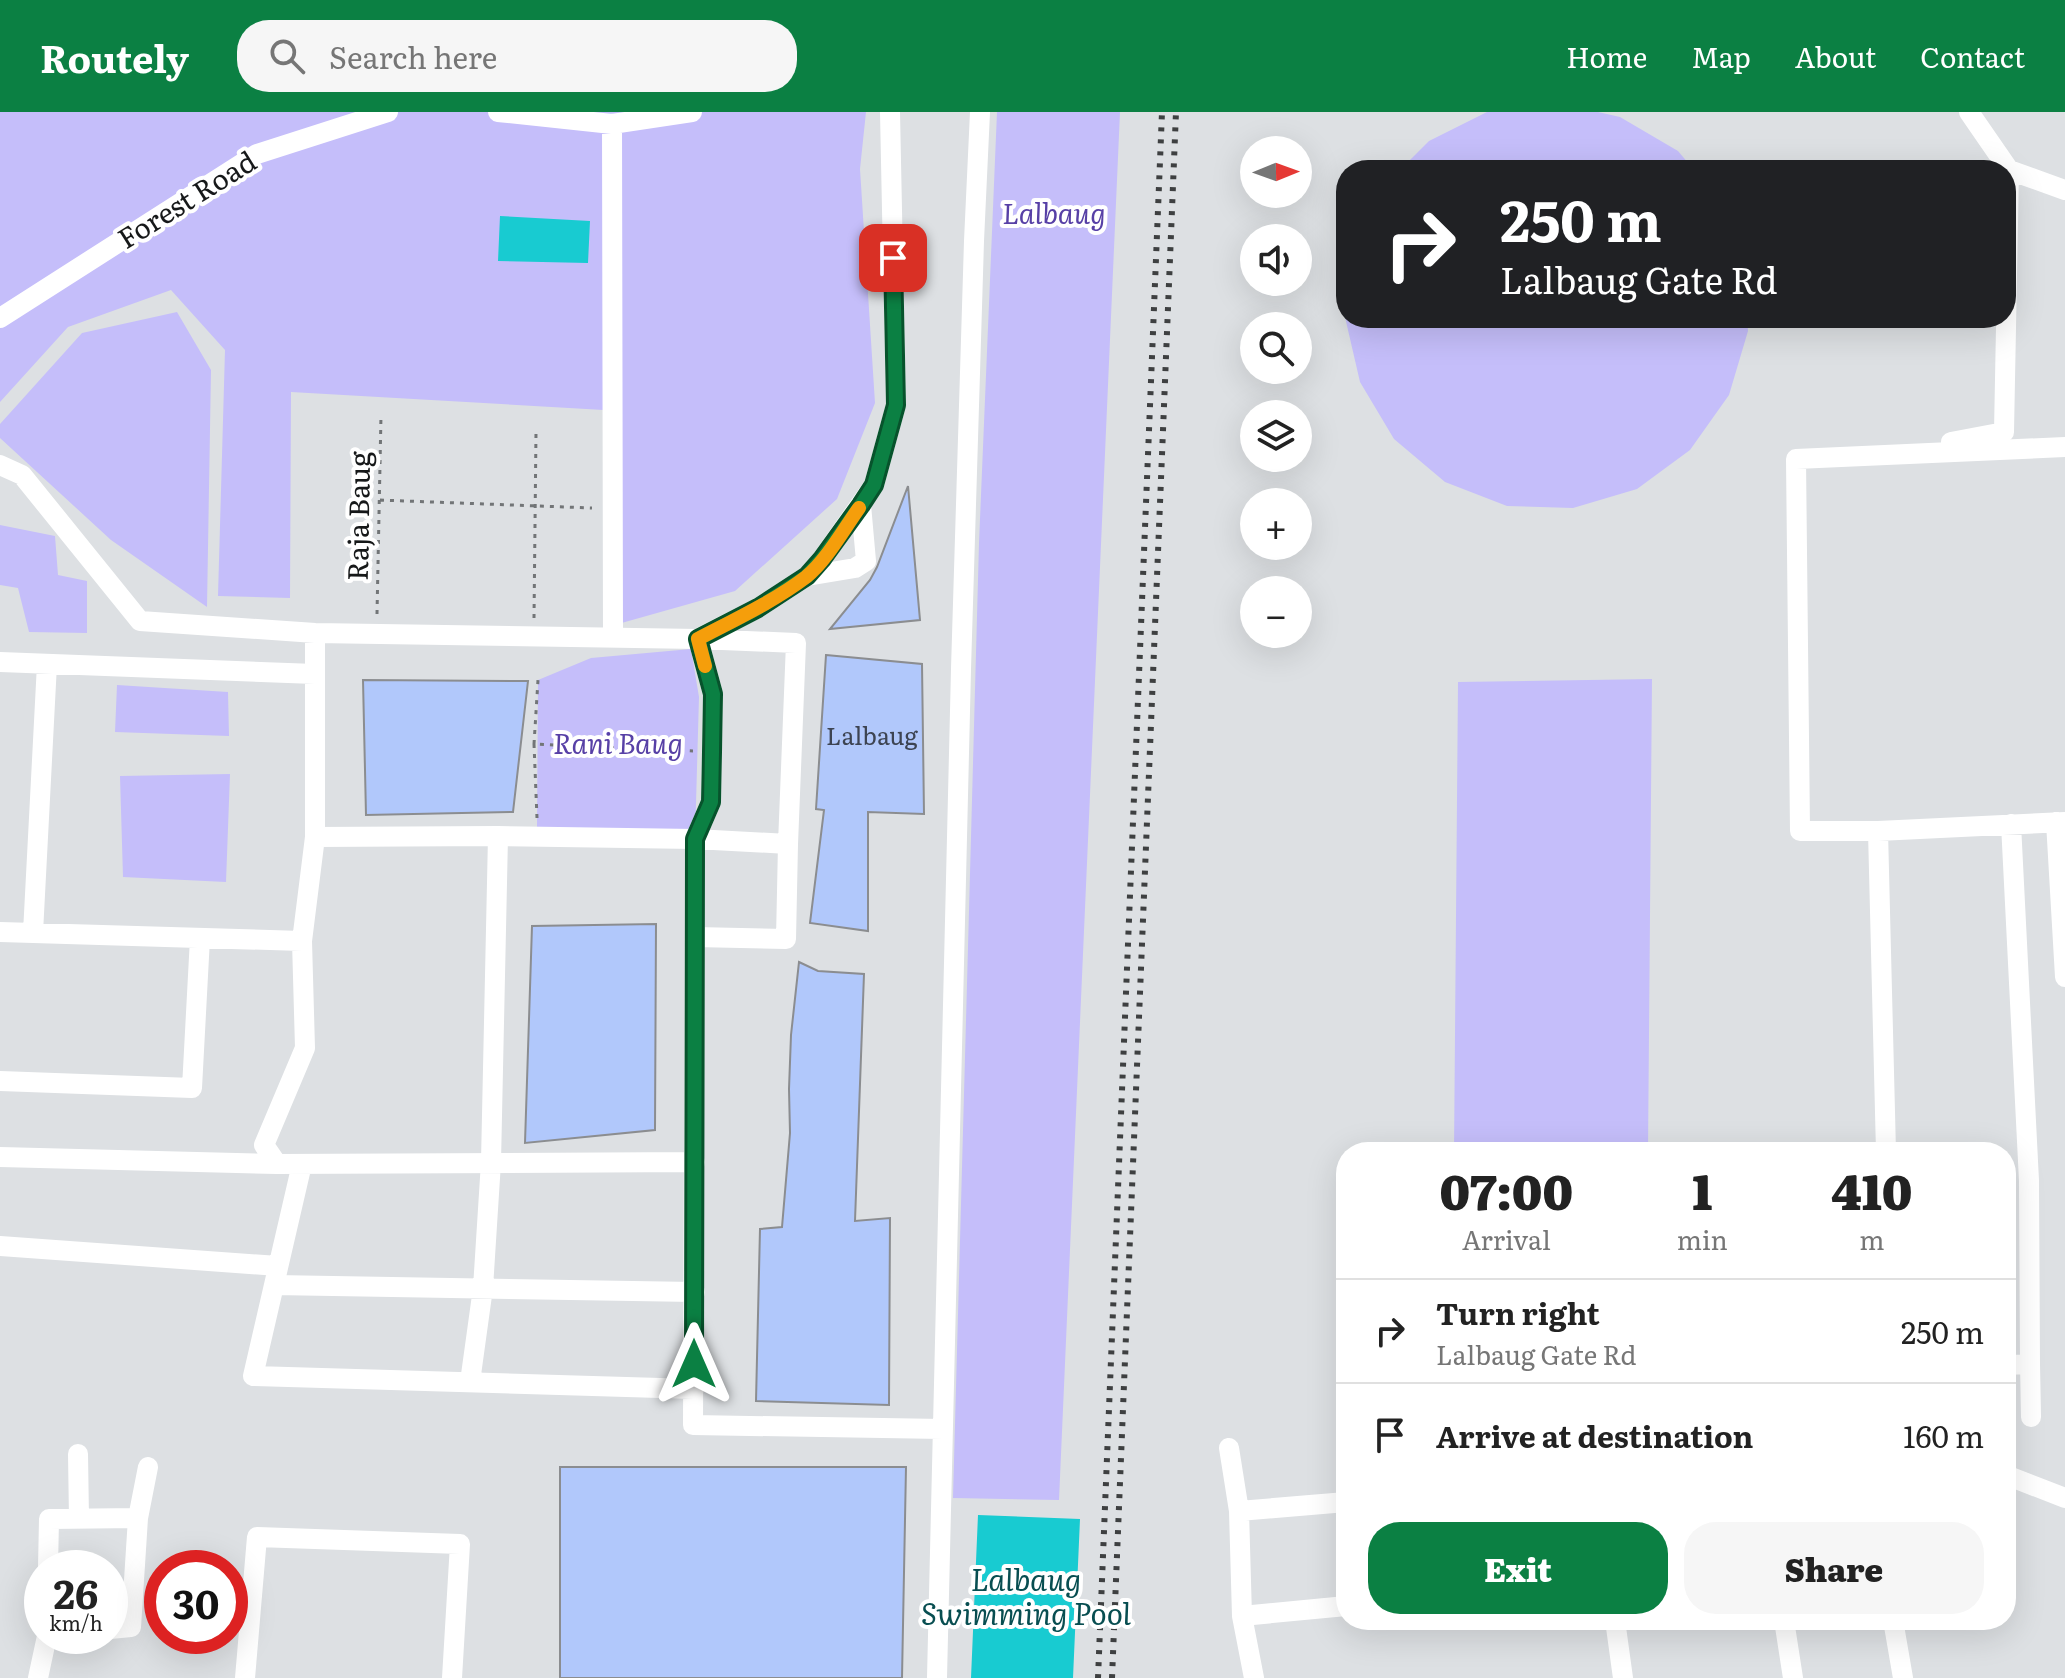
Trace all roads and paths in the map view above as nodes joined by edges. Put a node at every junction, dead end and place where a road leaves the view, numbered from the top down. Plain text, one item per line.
1 (388, 112) edge
2 (498, 112) edge
3 (692, 112) edge
4 (890, 112) edge
5 (980, 112) edge
6 (991, 112) edge
7 (1969, 112) edge
8 (612, 124) junction
9 (2002, 160) edge
10 (2016, 172) edge
11 (2065, 190) edge
12 (0, 318) edge
13 (2006, 328) edge
14 (381, 415) dead end
15 (536, 432) dead end
16 (2065, 447) edge
17 (1880, 455) junction
18 (0, 465) edge
19 (380, 500) junction
20 (861, 505) junction
21 (535, 507) junction
22 (614, 509) junction
23 (807, 576) junction
24 (377, 618) dead end
25 (534, 626) dead end
26 (315, 633) junction
27 (613, 638) junction
28 (698, 639) junction
29 (0, 662) edge
30 (47, 664) junction
31 (961, 669) junction
32 (315, 674) junction
33 (538, 680) dead end
34 (534, 744) junction
35 (712, 752) junction
36 (2061, 822) edge
37 (2011, 824) junction
38 (1878, 831) junction
39 (498, 836) junction
40 (315, 837) junction
41 (537, 837) junction
42 (695, 839) junction
43 (788, 844) junction
44 (0, 932) edge
45 (33, 933) junction
46 (695, 937) junction
47 (200, 938) junction
48 (302, 941) junction
49 (2065, 977) edge
50 (0, 1081) edge
51 (1886, 1142) edge
52 (0, 1157) edge
53 (491, 1162) junction
54 (695, 1162) junction
55 (277, 1164) junction
56 (302, 1164) junction
57 (0, 1246) edge
58 (276, 1275) junction
59 (483, 1288) junction
60 (695, 1292) junction
61 (2030, 1364) junction
62 (2016, 1365) edge
63 (470, 1382) junction
64 (694, 1389) junction
65 (2031, 1417) dead end
66 (943, 1429) junction
67 (1229, 1448) dead end
68 (78, 1454) dead end
69 (148, 1467) dead end
70 (2016, 1479) edge
71 (2065, 1498) edge
72 (1336, 1503) edge
73 (1239, 1511) junction
74 (138, 1518) junction
75 (79, 1519) junction
76 (48, 1550) edge
77 (1336, 1607) edge
78 (1242, 1616) junction
79 (128, 1627) edge
80 (1616, 1630) edge
81 (1786, 1630) edge
82 (1895, 1630) edge
83 (43, 1654) edge
84 (38, 1678) edge
85 (245, 1678) edge
86 (452, 1678) edge
87 (937, 1678) edge
88 (1254, 1678) edge
89 (1623, 1678) edge
90 (1793, 1678) edge
91 (1903, 1678) edge

1 - 12 street, Forest Road
2 - 8 street
3 - 8 street
4 - 20 street
5 - 31 street
6 - 31 street
7 - 9 street
8 - 22 street
10 - 11 street
13 - 17 street
14 - 19 path, Raja Baug
15 - 21 path
16 - 17 street
17 - 38 street
18 - 26 street
19 - 21 path
19 - 24 path, Raja Baug
20 - 23 street
20 - 23 street
21 - 22 path
21 - 25 path
22 - 27 street
23 - 28 street
26 - 27 street
26 - 32 street
27 - 28 street
28 - 35 street
28 - 43 street
29 - 30 street
30 - 32 street
30 - 45 street
31 - 66 street
32 - 40 street
33 - 34 path
34 - 35 path
34 - 41 path
35 - 42 street
36 - 37 street
36 - 49 street
37 - 38 street
37 - 61 street
38 - 51 street
39 - 40 street
39 - 41 street
39 - 53 street
40 - 48 street
41 - 42 street
42 - 43 street
42 - 46 street
43 - 46 street
44 - 45 street
45 - 47 street
46 - 54 street
47 - 48 street
47 - 50 street
48 - 55 street
52 - 55 street
53 - 54 street
53 - 56 street
53 - 59 street
54 - 60 street
55 - 56 street
56 - 58 street
57 - 58 street
58 - 59 street
58 - 63 street
59 - 60 street
59 - 63 street
60 - 64 street
61 - 62 street
61 - 65 street
63 - 64 street
64 - 66 street
66 - 87 street
67 - 73 street
68 - 75 street
69 - 74 street
70 - 71 street
72 - 73 street
73 - 78 street
74 - 75 street
74 - 79 street
75 - 76 street
77 - 78 street
78 - 88 street
80 - 89 street
81 - 90 street
82 - 91 street
83 - 84 street
85 - 86 street

